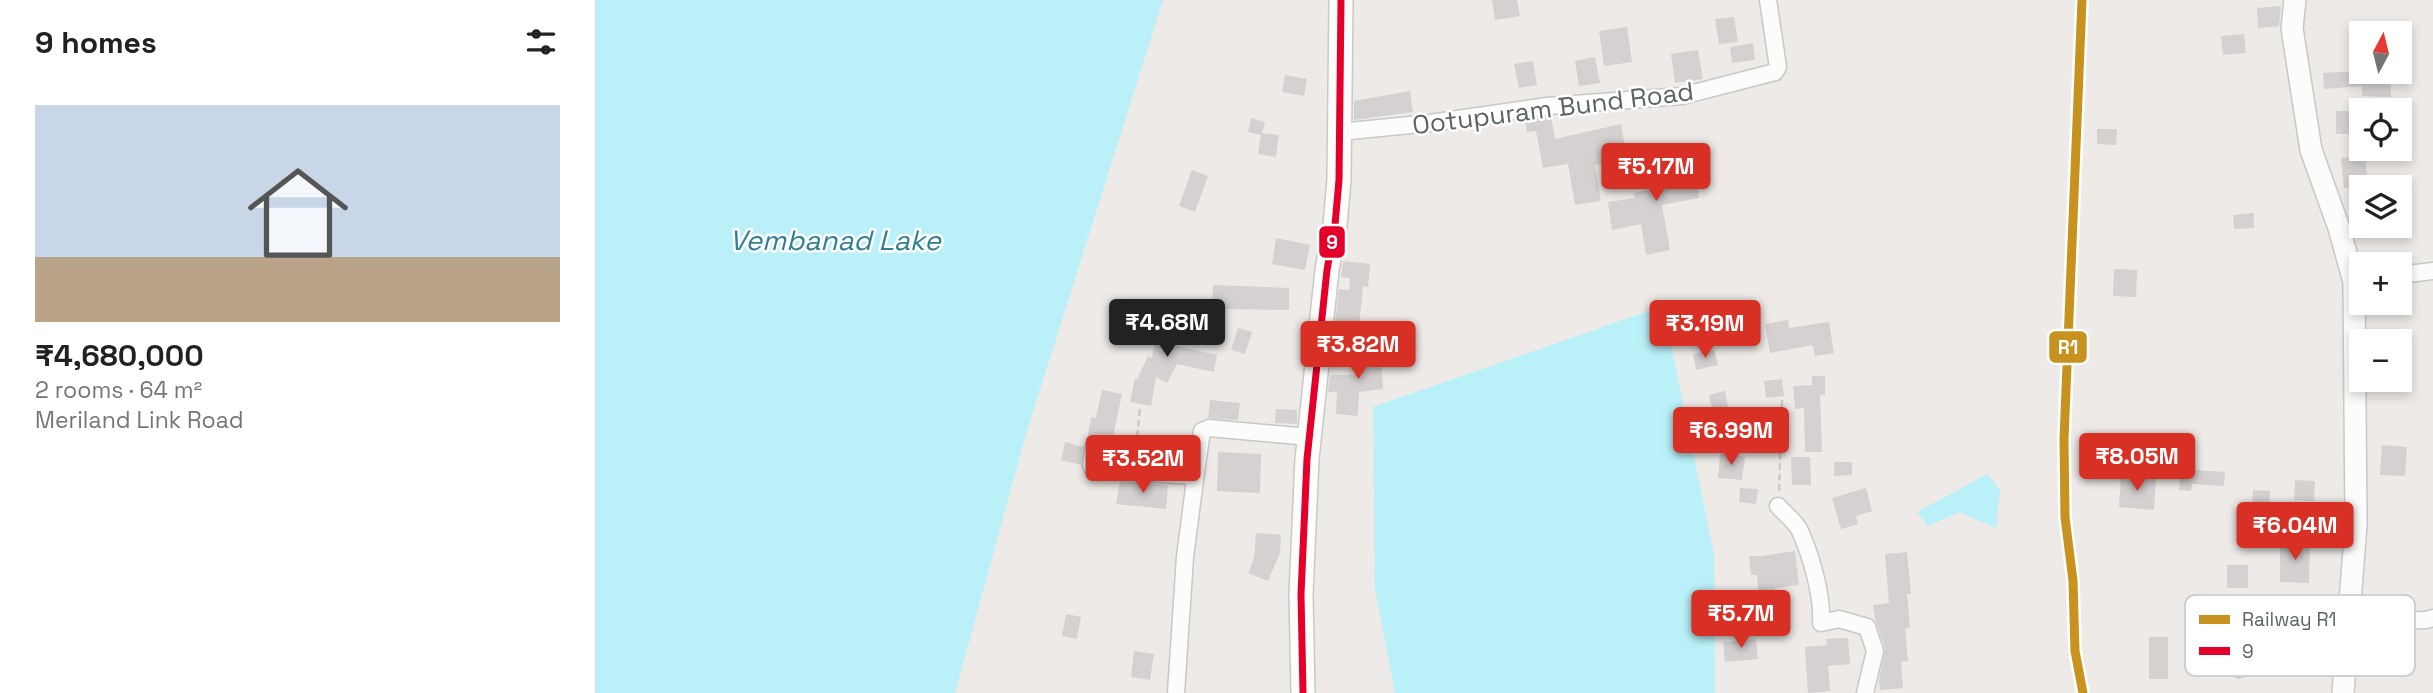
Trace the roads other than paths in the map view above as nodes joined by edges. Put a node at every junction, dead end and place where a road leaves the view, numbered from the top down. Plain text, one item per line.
1 (1341, 0) edge
2 (1768, 0) edge
3 (2295, 0) edge
4 (1340, 132) junction
5 (2349, 257) edge
6 (2433, 271) edge
7 (2412, 273) edge
8 (2357, 315) edge
9 (1309, 437) junction
10 (1093, 449) dead end
11 (1196, 472) junction
12 (1778, 506) road end
13 (2349, 595) edge
14 (2433, 618) edge
15 (2415, 620) edge
16 (1176, 693) edge
17 (1303, 693) edge
18 (1865, 693) edge

1 - 4 main road
2 - 4 street, Ootupuram Bund Road
3 - 5 street
4 - 9 main road
6 - 7 street
8 - 13 street
9 - 11 street
9 - 17 main road
10 - 11 street
11 - 16 street
12 - 18 street
14 - 15 street

